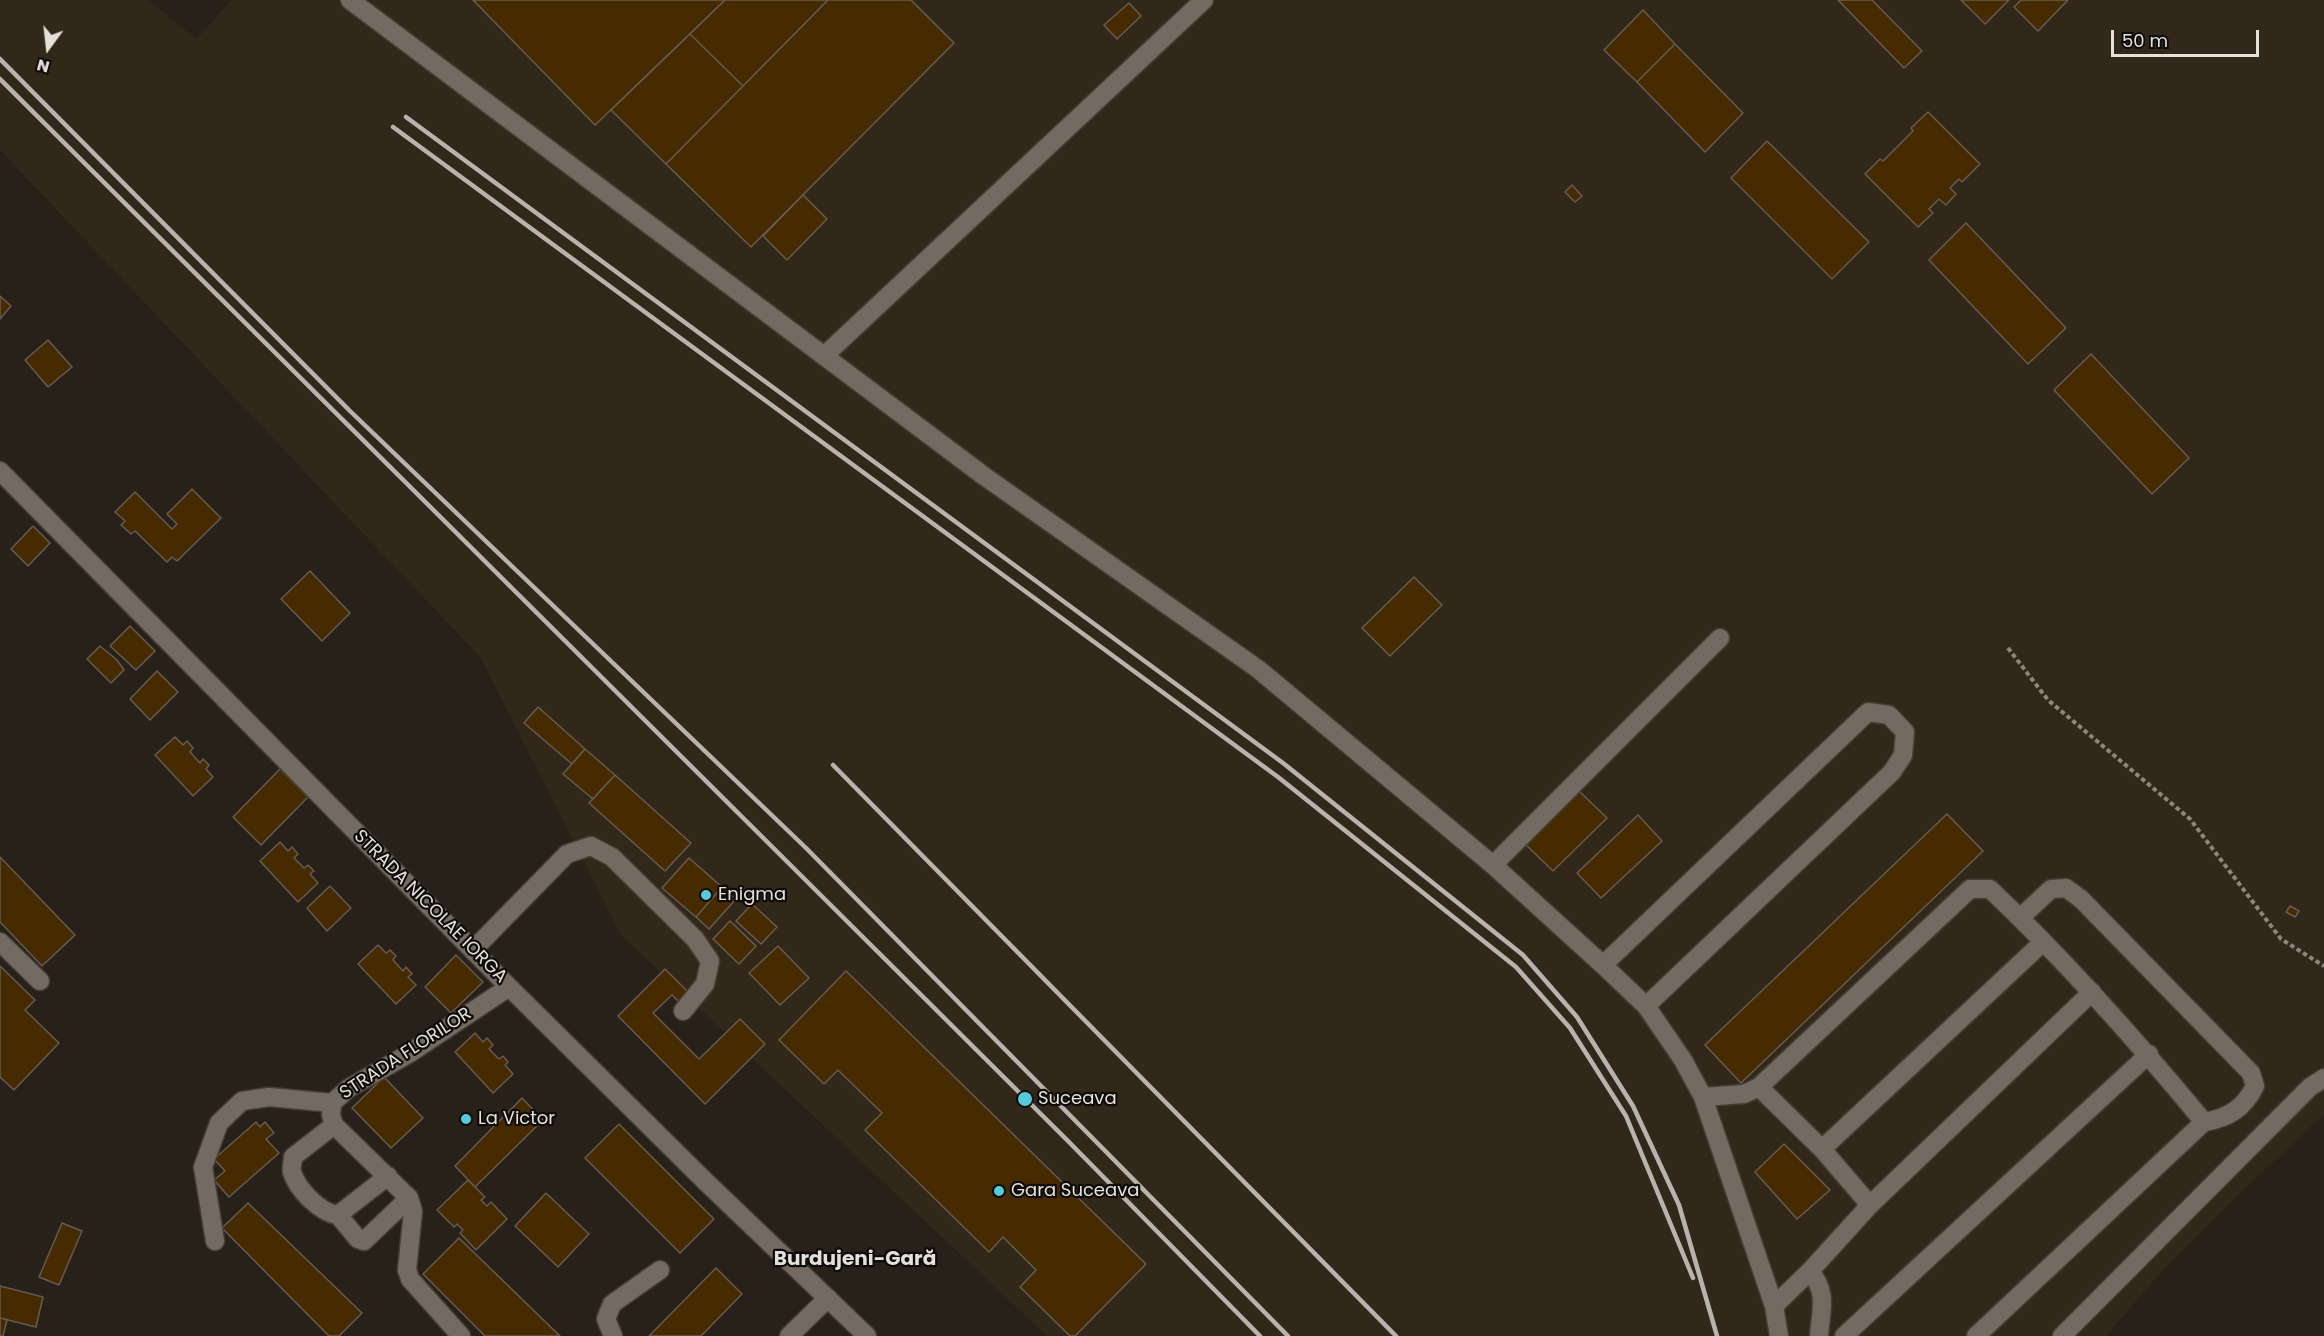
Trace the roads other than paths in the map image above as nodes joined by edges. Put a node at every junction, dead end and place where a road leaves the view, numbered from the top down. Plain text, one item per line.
1 (350, 0) edge
2 (1204, 0) edge
3 (824, 356) junction
4 (0, 471) edge
5 (1720, 638) dead end
6 (1493, 865) junction
7 (2020, 918) junction
8 (0, 942) edge
9 (2042, 943) junction
10 (473, 950) junction
11 (1604, 965) junction
12 (40, 981) dead end
13 (509, 987) junction
14 (2092, 992) junction
15 (1646, 1006) junction
16 (683, 1011) dead end
17 (2149, 1054) junction
18 (2324, 1078) edge
19 (1760, 1087) junction
20 (1703, 1097) junction
21 (332, 1103) junction
22 (2205, 1122) junction
23 (334, 1125) junction
24 (1822, 1149) junction
25 (387, 1176) junction
26 (409, 1198) junction
27 (1870, 1205) junction
28 (338, 1215) junction
29 (215, 1240) dead end
30 (660, 1270) dead end
31 (1810, 1271) junction
32 (828, 1299) junction
33 (1774, 1306) junction
34 (461, 1336) edge
35 (613, 1336) edge
36 (789, 1336) edge
37 (867, 1336) edge
38 (1779, 1336) edge
39 (1819, 1336) edge
40 (1844, 1336) edge
41 (1976, 1336) edge
42 (2062, 1336) edge

1 - 3 street
2 - 3 street
3 - 6 street
4 - 10 street, STRADA NICOLAE IORGA
5 - 6 street
6 - 11 street
7 - 9 street
7 - 19 street
7 - 22 street
8 - 12 street
9 - 14 street
9 - 24 street
10 - 13 street, STRADA NICOLAE IORGA
10 - 16 street
11 - 15 street
11 - 15 street
13 - 21 street, STRADA FLORILOR
13 - 32 street, STRADA NICOLAE IORGA
14 - 17 street
14 - 27 street
15 - 20 street
17 - 22 street
17 - 40 street
18 - 42 street
19 - 20 street
19 - 24 street
20 - 33 street
21 - 23 street, STRADA FLORILOR
21 - 29 street
22 - 41 street
23 - 25 street, STRADA FLORILOR
23 - 28 street
24 - 27 street
25 - 26 street, STRADA FLORILOR
25 - 28 street
26 - 28 street
26 - 34 street
27 - 31 street
30 - 35 street
31 - 33 street
31 - 39 street
32 - 36 street
32 - 37 street, STRADA NICOLAE IORGA
33 - 38 street

